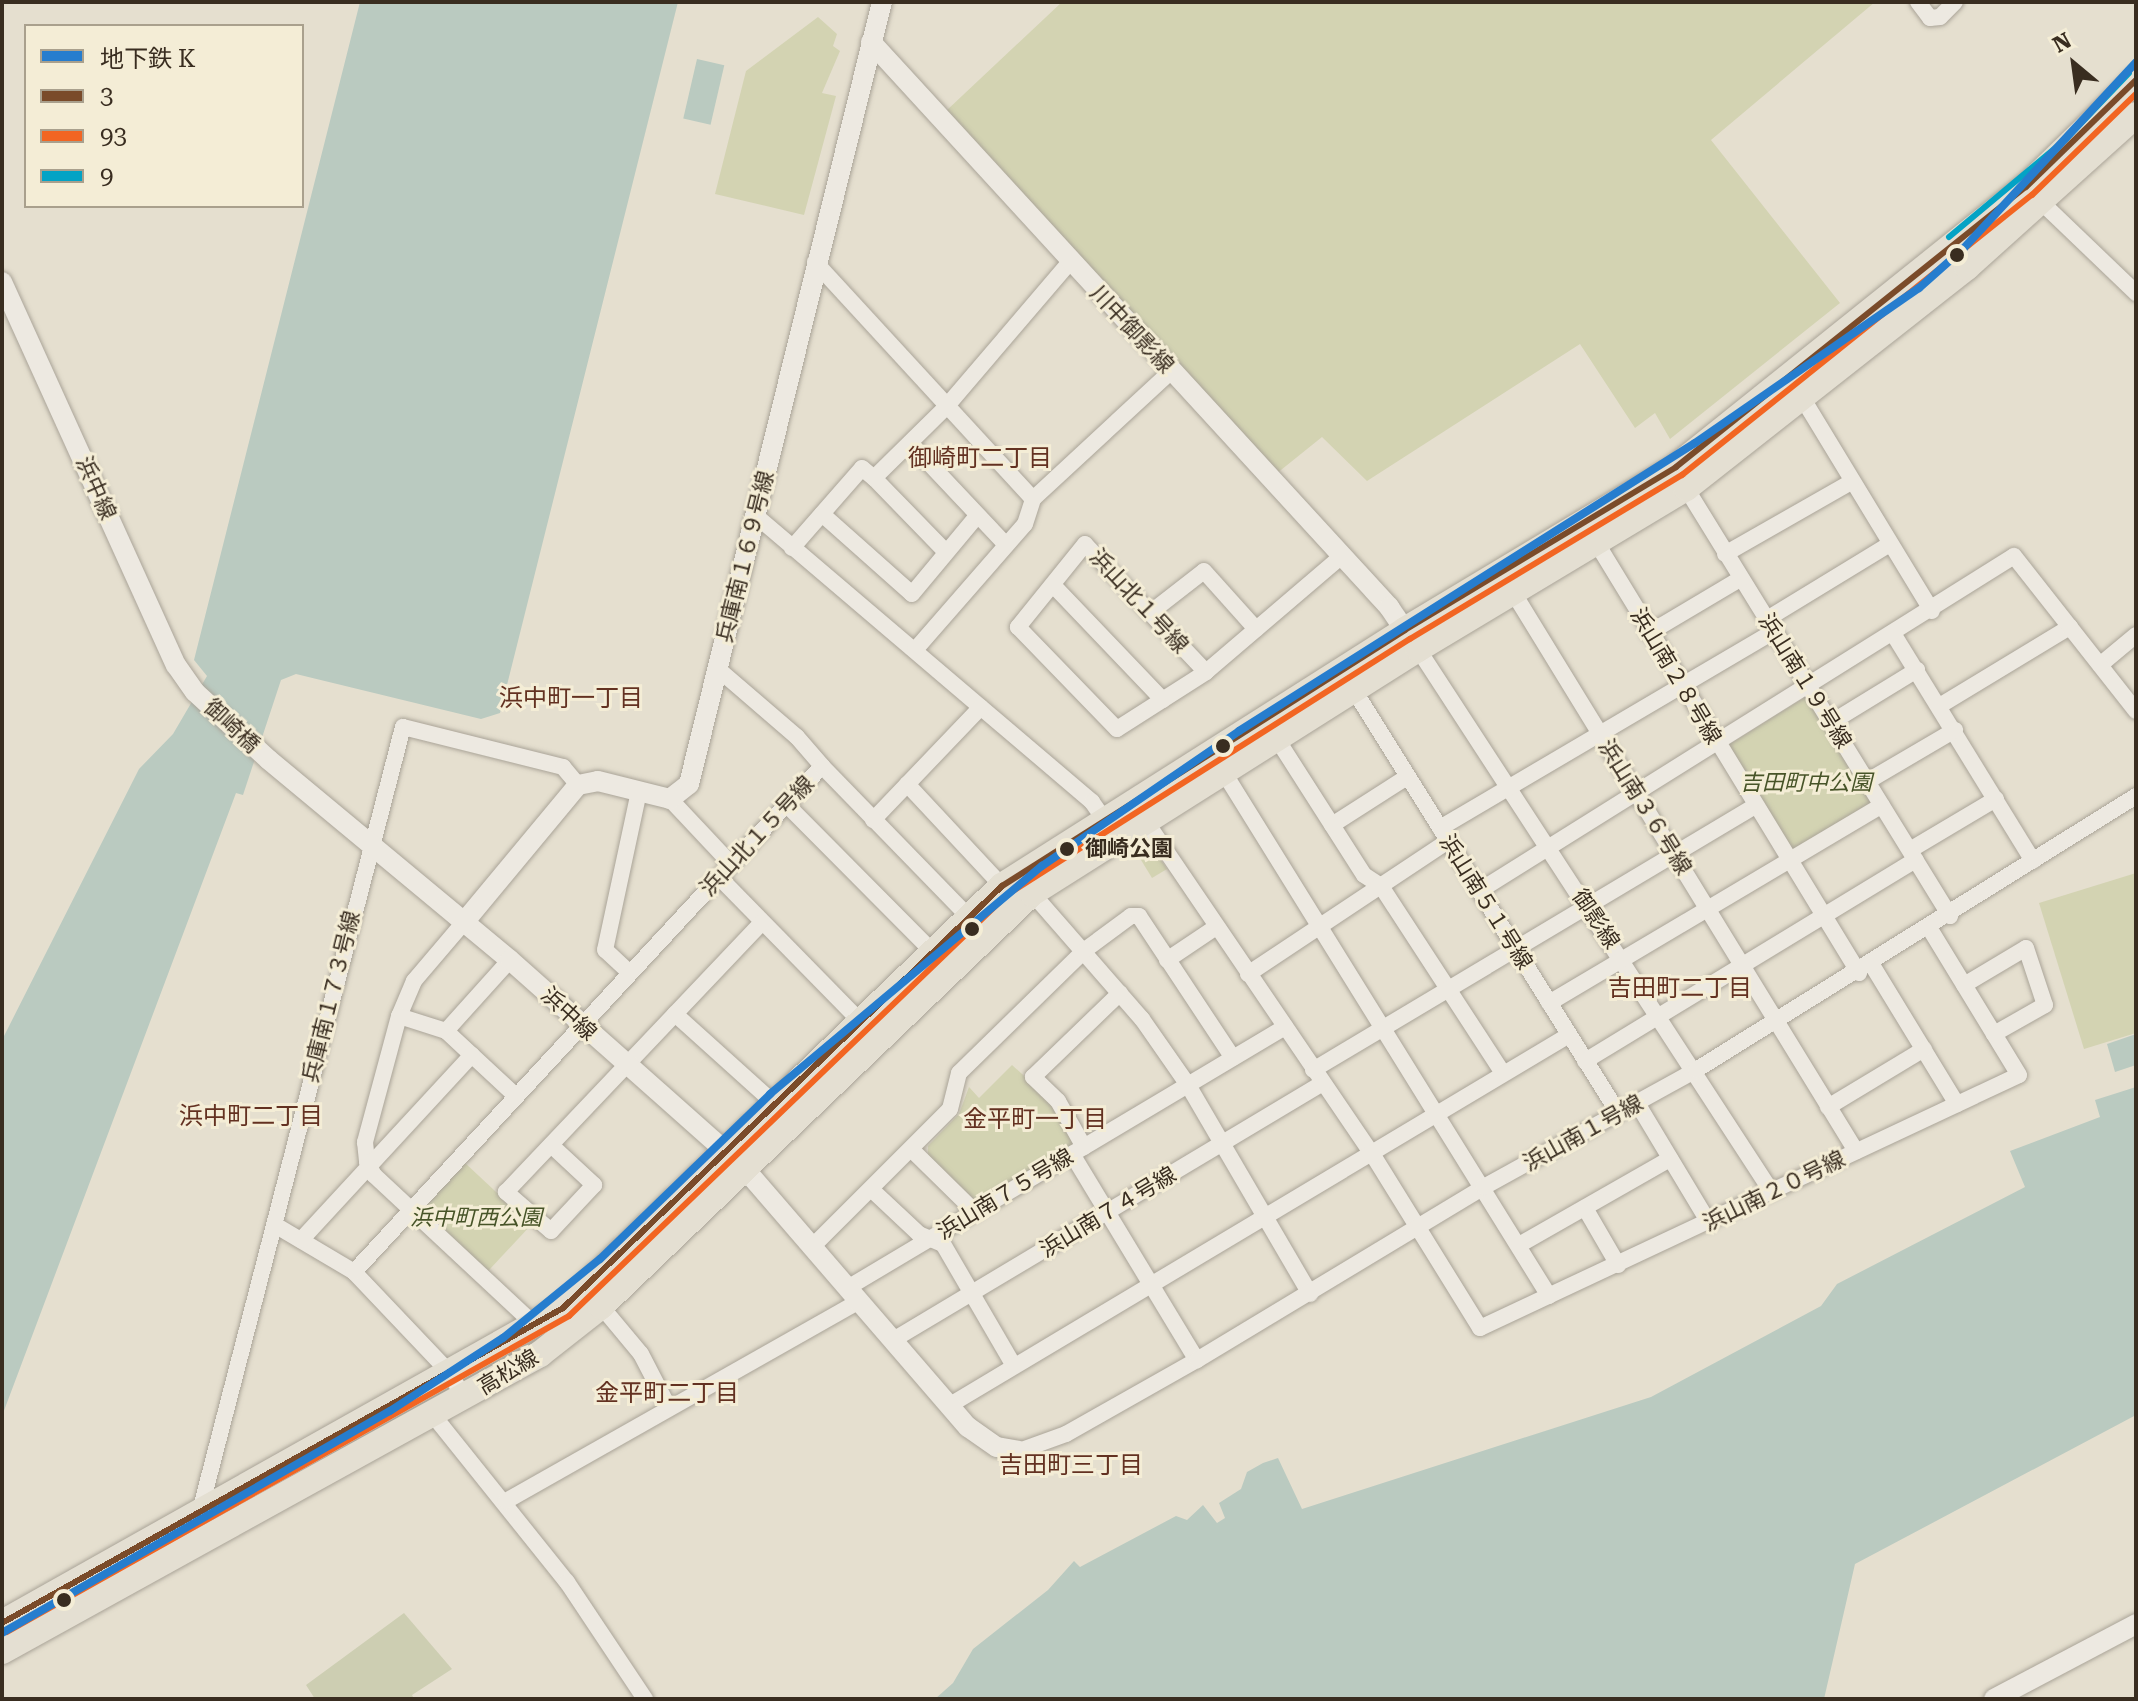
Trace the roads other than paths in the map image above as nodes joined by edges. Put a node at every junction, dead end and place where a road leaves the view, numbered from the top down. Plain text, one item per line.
1 (882, 2) edge
2 (1918, 2) edge
3 (1955, 2) edge
4 (871, 42) junction
5 (2136, 80) edge
6 (2136, 115) edge
7 (2034, 196) junction
8 (815, 262) junction
9 (1070, 262) junction
10 (2, 282) edge
11 (2136, 293) edge
12 (1171, 371) junction
13 (1803, 399) junction
14 (946, 407) junction
15 (910, 443) junction
16 (874, 478) junction
17 (1851, 482) junction
18 (1686, 488) junction
19 (1033, 499) junction
20 (822, 514) junction
21 (755, 515) junction
22 (977, 516) junction
23 (1596, 542) junction
24 (1890, 544) junction
25 (1006, 545) junction
26 (792, 548) junction
27 (946, 552) junction
28 (1725, 554) junction
29 (1342, 556) junction
30 (1740, 579) junction
31 (1053, 585) junction
32 (1513, 592) junction
33 (1932, 611) junction
34 (1150, 613) junction
35 (1770, 625) junction
36 (2070, 627) junction
37 (1256, 629) junction
38 (1649, 633) junction
39 (1894, 635) junction
40 (2136, 635) edge
41 (1411, 639) junction
42 (915, 650) junction
43 (2100, 665) junction
44 (718, 669) junction
45 (1917, 670) junction
46 (1206, 672) junction
47 (1682, 686) junction
48 (1811, 688) junction
49 (1354, 690) junction
50 (195, 692) joint
51 (1163, 700) junction
52 (1941, 705) junction
53 (981, 707) junction
54 (2136, 711) edge
55 (1832, 722) junction
56 (1955, 730) junction
57 (1600, 735) junction
58 (1277, 739) junction
59 (1717, 744) junction
60 (269, 760) joint
61 (822, 766) junction
62 (1223, 771) junction
63 (1407, 777) junction
64 (1868, 781) junction
65 (907, 784) junction
66 (578, 785) junction
67 (1510, 790) junction
68 (639, 791) junction
69 (1636, 794) junction
70 (2136, 796) edge
71 (670, 799) junction
72 (1996, 799) junction
73 (786, 804) junction
74 (1882, 805) junction
75 (1755, 806) junction
76 (873, 820) junction
77 (1145, 820) junction
78 (1332, 825) junction
79 (1110, 828) junction
80 (1444, 834) junction
81 (370, 839) junction
82 (1548, 848) junction
83 (1674, 854) junction
84 (1913, 855) junction
85 (1789, 860) junction
86 (2033, 861) junction
87 (731, 864) junction
88 (719, 877) junction
89 (1002, 886) junction
90 (1381, 886) junction
91 (1479, 891) junction
92 (1032, 893) junction
93 (1588, 906) junction
94 (1707, 909) junction
95 (1823, 915) junction
96 (1950, 916) junction
97 (969, 917) junction
98 (465, 921) junction
99 (762, 922) junction
100 (1320, 926) junction
101 (1216, 927) junction
102 (1930, 929) junction
103 (1515, 949) junction
104 (1085, 950) junction
105 (933, 952) junction
106 (1623, 959) junction
107 (510, 960) junction
108 (1167, 960) junction
109 (1741, 964) junction
110 (1866, 969) junction
111 (630, 973) junction
112 (1248, 974) junction
113 (1964, 985) junction
114 (1450, 988) junction
115 (1120, 993) junction
116 (1549, 1003) junction
117 (675, 1014) junction
118 (1659, 1015) junction
119 (399, 1016) junction
120 (861, 1022) junction
121 (1777, 1022) junction
122 (581, 1025) junction
123 (1285, 1027) junction
124 (1384, 1027) junction
125 (446, 1031) junction
126 (1994, 1034) junction
127 (1569, 1035) junction
128 (1924, 1049) junction
129 (472, 1055) junction
130 (1233, 1058) junction
131 (1585, 1061) junction
132 (625, 1067) junction
133 (1696, 1070) junction
134 (1503, 1073) junction
135 (1318, 1076) junction
136 (1188, 1085) junction
137 (516, 1096) junction
138 (1637, 1103) junction
139 (1957, 1104) junction
140 (776, 1105) junction
141 (1828, 1107) junction
142 (1437, 1112) junction
143 (1618, 1113) junction
144 (1221, 1144) junction
145 (551, 1145) junction
146 (911, 1149) junction
147 (1078, 1150) junction
148 (1856, 1151) junction
149 (1371, 1152) junction
150 (1670, 1159) junction
151 (736, 1162) junction
152 (369, 1166) junction
153 (1484, 1187) junction
154 (871, 1189) junction
155 (1771, 1191) junction
156 (413, 1208) junction
157 (1585, 1208) junction
158 (975, 1212) junction
159 (1107, 1212) junction
160 (1263, 1217) junction
161 (1709, 1223) junction
162 (275, 1225) junction
163 (1419, 1228) junction
164 (932, 1239) junction
165 (301, 1240) junction
166 (814, 1245) junction
167 (1519, 1245) junction
168 (1618, 1265) junction
169 (354, 1272) junction
170 (1149, 1286) junction
171 (854, 1294) junction
172 (971, 1294) junction
173 (1310, 1294) junction
174 (1549, 1296) junction
175 (601, 1306) junction
176 (534, 1324) junction
177 (893, 1340) junction
178 (1197, 1360) junction
179 (1014, 1366) junction
180 (450, 1373) junction
181 (464, 1398) junction
182 (950, 1405) junction
183 (669, 1408) junction
184 (433, 1415) junction
185 (1019, 1451) joint
186 (506, 1501) junction
187 (200, 1512) junction
188 (197, 1545) junction
189 (2, 1623) edge
190 (2136, 1624) edge
191 (2, 1651) edge
192 (645, 1699) edge
193 (1994, 1699) edge

1 - 4 street
2 - 3 street
4 - 8 street, 兵庫南１６９号線
4 - 9 street, 川中御影線
5 - 7 main road, 高松線
6 - 7 main road, 高松線
7 - 11 street
7 - 13 main road, 高松線
7 - 41 main road, 高松線
8 - 14 street
8 - 21 street, 兵庫南１６９号線
9 - 12 street, 川中御影線
9 - 14 street
10 - 50 street, 浜中線
12 - 19 street
12 - 29 street, 川中御影線
13 - 17 street
13 - 18 main road, 高松線
14 - 15 street
14 - 19 street
15 - 16 street
15 - 22 street
16 - 20 street
16 - 27 street
17 - 24 street
17 - 28 street
18 - 23 main road, 高松線
18 - 28 street, 浜山南１９号線
19 - 25 street
20 - 26 street
20 - 27 street
21 - 26 street
21 - 44 street, 兵庫南１６９号線
22 - 25 street
22 - 27 street
23 - 32 main road, 高松線
23 - 38 street, 浜山南２８号線
24 - 33 street
24 - 35 street
25 - 42 street
26 - 42 street
28 - 30 street, 浜山南１９号線
29 - 37 street, 浜山北１号線
29 - 41 street, 川中御影線
30 - 35 street, 浜山南１９号線
30 - 38 street
31 - 34 street, 浜山北１号線
31 - 51 street
31 - 51 street, 浜山北１号線
32 - 41 main road, 高松線
32 - 57 street, 浜山南３６号線
33 - 36 street
33 - 39 street
34 - 37 street
34 - 46 street, 浜山北１号線
35 - 47 street
35 - 48 street, 浜山南１９号線
36 - 43 street
36 - 52 street
37 - 46 street, 浜山北１号線
38 - 47 street, 浜山南２８号線
39 - 45 street
39 - 48 street
40 - 43 street
41 - 49 main road, 高松線
41 - 67 street, 御影線
41 - 79 main road, 高松線
42 - 53 street
43 - 54 street
44 - 61 street
44 - 71 street, 兵庫南１６９号線
45 - 52 street
45 - 55 street
46 - 51 street, 浜山北１号線
47 - 57 street
47 - 59 street, 浜山南２８号線
48 - 55 street, 浜山南１９号線
48 - 59 street
49 - 58 main road, 高松線
49 - 63 street, 浜山南５１号線
50 - 60 street, 御崎橋
52 - 56 street
53 - 65 street
53 - 79 street
55 - 64 street, 浜山南１９号線
56 - 64 street
56 - 72 street
57 - 67 street
57 - 69 street, 浜山南３６号線
58 - 62 main road, 高松線
58 - 78 street
59 - 69 street
59 - 75 street, 浜山南２８号線
60 - 81 street, 浜中線
61 - 73 street, 浜山北１５号線
61 - 76 street, 浜山北１５号線
62 - 77 main road, 高松線
62 - 100 street
63 - 78 street
63 - 80 street, 浜山南５１号線
64 - 74 street, 浜山南１９号線
65 - 76 street
65 - 89 street
66 - 68 street
66 - 81 street, 兵庫南１７３号線
66 - 98 street
67 - 80 street
67 - 82 street, 御影線
68 - 71 street
68 - 111 street
69 - 82 street
69 - 83 street, 浜山南３６号線
70 - 86 street, 浜山南１号線
71 - 87 street
72 - 84 street
72 - 86 street
73 - 87 street, 浜山北１５号線
73 - 105 street
74 - 84 street, 浜山南１９号線
74 - 85 street
75 - 83 street, 浜山南７４号線
75 - 85 street, 浜山南２８号線
76 - 97 street, 浜山北１５号線
77 - 79 main road, 高松線
77 - 101 street
78 - 90 street
79 - 89 main road, 高松線
79 - 92 main road, 高松線
80 - 90 street
80 - 91 street, 浜山南５１号線
81 - 98 street, 浜中線
81 - 162 street, 兵庫南１７３号線
82 - 91 street
82 - 93 street, 御影線
83 - 93 street, 浜山南７４号線
83 - 94 street, 浜山南３６号線
84 - 95 street
84 - 96 street, 浜山南１９号線
85 - 94 street
85 - 95 street, 浜山南２８号線
86 - 96 street, 浜山南１号線
87 - 88 street, 浜山北１５号線
88 - 99 street
88 - 111 street, 浜山北１５号線
89 - 97 main road, 高松線
90 - 100 street
90 - 114 street
91 - 103 street, 浜山南５１号線
92 - 104 street
92 - 151 main road, 高松線
93 - 103 street, 浜山南７４号線
93 - 106 street, 御影線
94 - 106 street
94 - 109 street, 浜山南３６号線
95 - 109 street
95 - 110 street, 浜山南２８号線
96 - 102 street, 浜山南１号線
97 - 105 main road, 高松線
98 - 107 street, 浜中線
98 - 119 street
99 - 117 street
99 - 120 street
100 - 112 street
100 - 124 street
101 - 108 street
101 - 112 street
102 - 110 street, 浜山南１号線
102 - 113 street, 浜山南２０号線
103 - 114 street, 浜山南７４号線
103 - 116 street, 浜山南５１号線
104 - 108 street
104 - 115 street
104 - 146 street
105 - 120 main road, 高松線
106 - 116 street
106 - 118 street, 御影線
107 - 122 street, 浜中線
107 - 125 street
108 - 130 street
109 - 118 street
109 - 121 street, 浜山南３６号線
110 - 121 street, 浜山南１号線
110 - 128 street, 浜山南２８号線
111 - 122 street, 浜山北１５号線
112 - 123 street
113 - 126 street, 浜山南２０号線
113 - 126 street
114 - 124 street, 浜山南７４号線
114 - 134 street
115 - 136 street
115 - 147 street
116 - 127 street, 浜山南５１号線
117 - 132 street
117 - 140 street
118 - 131 street
118 - 133 street, 御影線
119 - 125 street
119 - 152 street
120 - 140 main road, 高松線
121 - 133 street, 浜山南１号線
121 - 141 street, 浜山南３６号線
122 - 132 street, 浜中線
122 - 137 street, 浜山北１５号線
123 - 130 street, 浜山南７５号線
123 - 135 street
124 - 135 street, 浜山南７４号線
124 - 142 street
125 - 129 street
126 - 139 street, 浜山南２０号線
127 - 131 street, 浜山南５１号線
127 - 134 street
128 - 139 street, 浜山南２８号線
128 - 141 street
129 - 137 street
129 - 152 street
130 - 136 street, 浜山南７５号線
131 - 143 street, 浜山南５１号線
132 - 145 street
132 - 151 street, 浜中線
133 - 138 street, 浜山南１号線
133 - 155 street, 御影線
134 - 142 street
135 - 144 street, 浜山南７４号線
135 - 149 street
136 - 144 street
136 - 147 street, 浜山南７５号線
137 - 156 street, 浜山北１５号線
138 - 143 street, 浜山南１号線
138 - 150 street
139 - 148 street, 浜山南２０号線
140 - 151 main road, 高松線
141 - 148 street, 浜山南３６号線
142 - 149 street
142 - 153 street
143 - 153 street, 浜山南１号線
144 - 159 street, 浜山南７４号線
144 - 160 street
145 - 145 street
146 - 154 street
146 - 158 street
147 - 158 street, 浜山南７５号線
147 - 159 street
148 - 155 street, 浜山南２０号線
149 - 160 street
149 - 163 street
150 - 157 street
150 - 161 street
151 - 166 street, 浜中線
151 - 175 main road, 高松線
151 - 176 main road, 高松線
152 - 156 street
152 - 165 street
153 - 163 street, 浜山南１号線
153 - 167 street
154 - 164 street
154 - 166 street
155 - 161 street, 浜山南２０号線
156 - 169 street, 浜山北１５号線
156 - 176 street
157 - 167 street
157 - 168 street
158 - 164 street, 浜山南７５号線
159 - 170 street
159 - 172 street, 浜山南７４号線
160 - 170 street
160 - 173 street
161 - 168 street, 浜山南２０号線
162 - 165 street
162 - 187 street, 兵庫南１７３号線
163 - 173 street, 浜山南１号線
163 - 174 street, 浜山南２０号線
164 - 171 street, 浜山南７５号線
164 - 172 street
165 - 169 street
166 - 171 street, 浜中線
167 - 174 street
168 - 174 street, 浜山南２０号線
169 - 180 street
170 - 178 street
170 - 179 street
171 - 177 street, 浜中線
171 - 183 street, 浜山南７５号線
172 - 177 street, 浜山南７４号線
172 - 179 street
173 - 178 street, 浜山南１号線
175 - 181 main road, 高松線
175 - 183 street
176 - 180 main road, 高松線
177 - 182 street, 浜中線
178 - 185 street, 浜山南１号線
179 - 182 street
180 - 181 street
180 - 187 main road, 高松線
181 - 184 main road, 高松線
182 - 185 street, 浜中線
183 - 186 street, 浜山南７５号線
184 - 186 street
184 - 188 main road, 高松線
186 - 192 street
187 - 188 street, 兵庫南１７３号線
187 - 189 main road, 高松線
188 - 191 main road, 高松線
190 - 193 street

